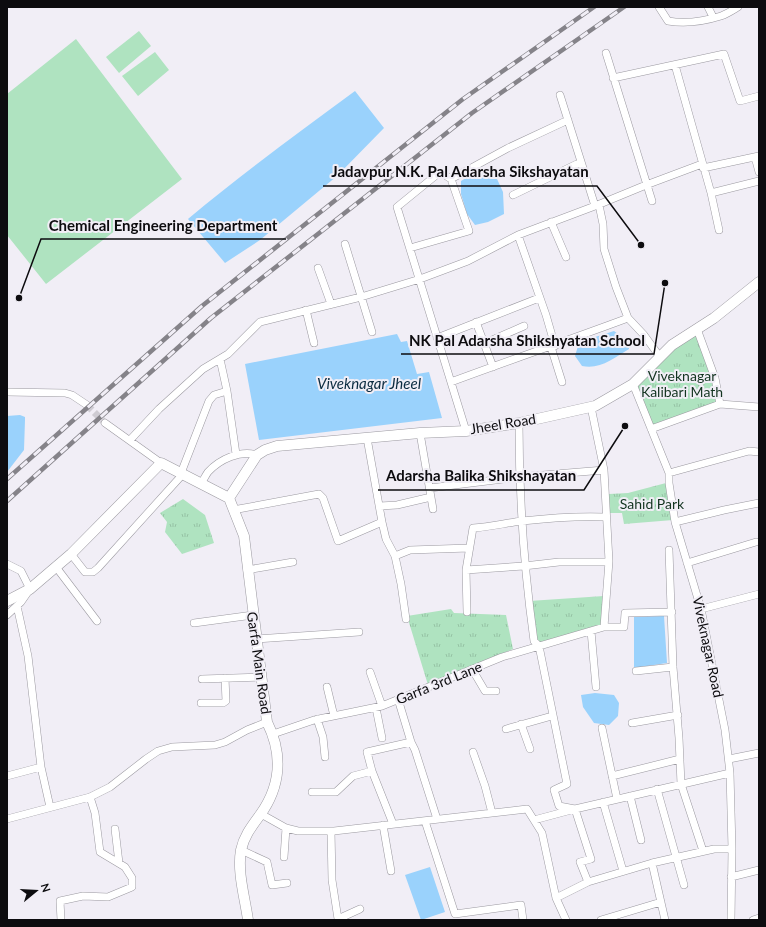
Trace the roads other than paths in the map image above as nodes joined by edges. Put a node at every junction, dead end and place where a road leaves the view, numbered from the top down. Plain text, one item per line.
1 (659, 7) edge
2 (708, 7) edge
3 (738, 7) edge
4 (713, 17) junction
5 (606, 53) dead end
6 (675, 66) junction
7 (613, 78) junction
8 (560, 95) dead end
9 (759, 96) edge
10 (568, 120) junction
11 (757, 157) edge
12 (581, 162) junction
13 (703, 166) junction
14 (759, 172) edge
15 (450, 179) junction
16 (759, 181) edge
17 (646, 185) junction
18 (711, 193) junction
19 (512, 195) dead end
20 (652, 201) dead end
21 (597, 205) junction
22 (551, 222) junction
23 (719, 230) dead end
24 (518, 235) junction
25 (345, 244) dead end
26 (410, 248) junction
27 (566, 257) dead end
28 (318, 268) dead end
29 (420, 279) junction
30 (759, 282) edge
31 (361, 296) junction
32 (539, 298) junction
33 (331, 304) junction
34 (306, 310) junction
35 (628, 318) junction
36 (476, 322) junction
37 (524, 326) dead end
38 (697, 329) junction
39 (372, 332) dead end
40 (438, 338) junction
41 (314, 343) dead end
42 (483, 344) junction
43 (553, 346) junction
44 (660, 357) junction
45 (220, 359) junction
46 (493, 367) junction
47 (451, 382) junction
48 (562, 382) dead end
49 (633, 384) junction
50 (227, 391) junction
51 (7, 392) edge
52 (720, 404) junction
53 (87, 405) tunnel mouth
54 (591, 407) junction
55 (759, 407) edge
56 (105, 423) tunnel mouth
57 (519, 423) junction
58 (651, 429) junction
59 (466, 431) junction
60 (420, 433) junction
61 (367, 438) junction
62 (130, 440) junction
63 (759, 452) edge
64 (236, 454) junction
65 (257, 455) junction
66 (161, 463) junction
67 (604, 470) junction
68 (669, 472) junction
69 (182, 473) junction
70 (519, 477) junction
71 (201, 483) junction
72 (430, 488) junction
73 (431, 497) junction
74 (229, 498) junction
75 (759, 503) edge
76 (380, 506) junction
77 (433, 508) dead end
78 (234, 510) junction
79 (605, 517) junction
80 (522, 521) junction
81 (382, 522) junction
82 (675, 522) junction
83 (756, 542) dead end
84 (469, 548) junction
85 (669, 550) dead end
86 (71, 554) junction
87 (395, 556) junction
88 (294, 562) dead end
89 (608, 562) junction
90 (687, 563) junction
91 (7, 564) edge
92 (524, 566) junction
93 (56, 567) junction
94 (247, 570) junction
95 (466, 570) junction
96 (30, 589) junction
97 (759, 594) edge
98 (7, 601) edge
99 (17, 606) junction
100 (701, 609) junction
101 (467, 612) dead end
102 (672, 612) junction
103 (7, 615) edge
104 (253, 615) junction
105 (406, 619) dead end
106 (97, 621) dead end
107 (194, 624) dead end
108 (604, 627) junction
109 (591, 631) junction
110 (359, 632) dead end
111 (256, 639) junction
112 (539, 646) junction
113 (673, 667) junction
114 (472, 669) junction
115 (636, 671) dead end
116 (370, 672) dead end
117 (261, 677) junction
118 (225, 678) junction
119 (202, 679) dead end
120 (327, 687) dead end
121 (596, 687) dead end
122 (496, 691) dead end
123 (398, 699) junction
124 (201, 703) dead end
125 (379, 707) junction
126 (678, 715) junction
127 (334, 716) junction
128 (552, 716) junction
129 (317, 719) junction
130 (267, 722) junction
131 (632, 723) dead end
132 (521, 724) junction
133 (506, 728) dead end
134 (602, 728) dead end
135 (273, 734) junction
136 (382, 738) dead end
137 (410, 742) junction
138 (530, 749) dead end
139 (473, 752) dead end
140 (759, 753) edge
141 (325, 757) dead end
142 (680, 759) junction
143 (729, 759) junction
144 (41, 767) junction
145 (372, 771) junction
146 (730, 773) junction
147 (7, 776) edge
148 (612, 776) junction
149 (681, 784) junction
150 (657, 790) junction
151 (312, 792) dead end
152 (630, 796) junction
153 (90, 797) junction
154 (617, 799) junction
155 (604, 802) junction
156 (50, 807) junction
157 (575, 809) junction
158 (492, 813) junction
159 (261, 814) junction
160 (7, 819) edge
161 (437, 819) junction
162 (534, 820) junction
163 (426, 821) junction
164 (393, 824) junction
165 (383, 825) junction
166 (286, 828) junction
167 (115, 829) dead end
168 (331, 831) junction
169 (641, 840) dead end
170 (732, 849) junction
171 (241, 850) junction
172 (703, 851) junction
173 (284, 857) dead end
174 (677, 857) junction
175 (119, 863) junction
176 (652, 863) junction
177 (759, 870) edge
178 (391, 871) dead end
179 (624, 871) junction
180 (732, 877) junction
181 (588, 882) junction
182 (287, 883) dead end
183 (684, 885) dead end
184 (556, 898) junction
185 (661, 902) junction
186 (360, 909) dead end
187 (759, 918) edge
188 (61, 920) edge
189 (248, 920) edge
190 (523, 920) edge
191 (566, 920) edge
192 (602, 920) edge
193 (665, 920) edge
194 (731, 920) edge
195 (753, 920) edge

1 - 4 street
2 - 4 street
3 - 4 street
5 - 7 street
6 - 7 street
6 - 9 street
6 - 13 street
7 - 17 street
8 - 10 street
10 - 12 street
10 - 15 street
11 - 13 street
11 - 14 street
12 - 19 street
12 - 21 street
13 - 17 street
13 - 18 street
15 - 26 street
15 - 26 street
16 - 18 street
17 - 20 street
17 - 21 street
18 - 23 street
21 - 22 street
21 - 35 street
22 - 24 street
22 - 27 street
24 - 29 street
24 - 32 street
25 - 31 street
26 - 29 street
28 - 33 street
29 - 31 street
29 - 40 street
30 - 38 main road, Jheel Road
31 - 33 street
31 - 39 street
32 - 36 street
32 - 43 street
33 - 34 street
34 - 41 street
34 - 45 street
35 - 43 street
35 - 44 street
36 - 40 street
36 - 42 street
37 - 42 street
38 - 44 main road, Jheel Road
38 - 52 street
40 - 47 street
42 - 46 street
43 - 46 street
43 - 48 street
44 - 49 main road, Jheel Road
45 - 50 street
45 - 62 street
46 - 47 street
47 - 59 street
49 - 54 main road, Jheel Road
49 - 58 street, Viveknagar Road
50 - 64 street
50 - 69 street
51 - 53 street
52 - 55 street
52 - 58 street
54 - 57 main road, Jheel Road
54 - 67 street
56 - 62 street
57 - 59 main road, Jheel Road
57 - 70 street
58 - 68 street, Viveknagar Road
59 - 60 main road, Jheel Road
60 - 61 main road, Jheel Road
60 - 72 street
61 - 65 main road, Jheel Road
61 - 76 street
62 - 66 street
63 - 68 street
64 - 65 street
64 - 71 street
65 - 74 main road
66 - 69 main road
66 - 86 main road
67 - 70 street
67 - 79 street
68 - 82 street, Viveknagar Road
69 - 71 main road
69 - 86 street
70 - 72 street
70 - 80 street
71 - 74 main road
72 - 73 street
73 - 76 street
73 - 77 street
74 - 78 main road, Garfa Main Road
75 - 82 street
76 - 81 street
78 - 81 street
78 - 94 main road, Garfa Main Road
79 - 80 street
79 - 89 street
80 - 84 street
80 - 92 street
81 - 87 street
82 - 90 street, Viveknagar Road
83 - 90 street
84 - 87 street
84 - 95 street
85 - 102 street
86 - 93 main road
87 - 105 street
88 - 94 street
89 - 92 street
89 - 108 street
90 - 100 street, Viveknagar Road
91 - 96 street
92 - 95 street
92 - 112 street
93 - 96 main road
93 - 106 street
94 - 104 main road, Garfa Main Road
95 - 101 street
96 - 98 main road
96 - 99 street
97 - 100 street
99 - 103 street
99 - 144 street
100 - 143 street, Viveknagar Road
102 - 108 street, Garfa 3rd Lane
102 - 113 street
104 - 107 street
104 - 111 main road, Garfa Main Road
108 - 109 street, Garfa 3rd Lane
109 - 112 street, Garfa 3rd Lane
109 - 121 street
110 - 111 street
111 - 117 main road, Garfa Main Road
112 - 114 street, Garfa 3rd Lane
112 - 128 street
113 - 115 street
113 - 126 street
114 - 122 street
114 - 123 street, Garfa 3rd Lane
116 - 125 street
117 - 118 street
117 - 130 main road, Garfa Main Road
118 - 119 street
118 - 124 street
120 - 127 street
123 - 125 street, Garfa 3rd Lane
123 - 137 street
125 - 127 street, Garfa 3rd Lane
125 - 136 street
126 - 131 street
126 - 142 street
127 - 129 street, Garfa 3rd Lane
128 - 132 street
128 - 157 street
129 - 135 street, Garfa 3rd Lane
129 - 141 street
130 - 135 main road, Garfa Main Road
130 - 153 street
132 - 133 street
132 - 138 street
134 - 148 street
135 - 159 main road, Garfa Main Road
137 - 145 street
137 - 161 street
139 - 158 street
140 - 143 street
142 - 148 street
142 - 149 street
143 - 146 street, Viveknagar Road
144 - 147 street
144 - 156 street
145 - 151 street
145 - 164 street
146 - 149 street
146 - 170 street, Viveknagar Road
148 - 154 street
149 - 150 street
149 - 172 street
150 - 152 street
150 - 174 street
152 - 154 street
152 - 169 street
153 - 156 street
153 - 175 street
154 - 155 street
155 - 157 street
155 - 179 street
156 - 160 street
157 - 162 street
157 - 181 street
158 - 161 street
158 - 162 street
159 - 166 street
159 - 171 main road, Garfa Main Road
161 - 163 street
162 - 184 street
163 - 164 street
163 - 190 street
164 - 165 street
165 - 168 street
165 - 178 street
166 - 168 street
166 - 173 street
167 - 175 street
168 - 186 street
170 - 172 street
170 - 180 street, Viveknagar Road
171 - 182 street
171 - 189 main road, Garfa Main Road
172 - 174 street
174 - 176 street
174 - 183 street
175 - 188 street
176 - 179 street
176 - 185 street
177 - 180 street
179 - 181 street
180 - 194 street, Viveknagar Road
181 - 184 street
184 - 191 street
185 - 192 street
185 - 193 street
187 - 195 street

